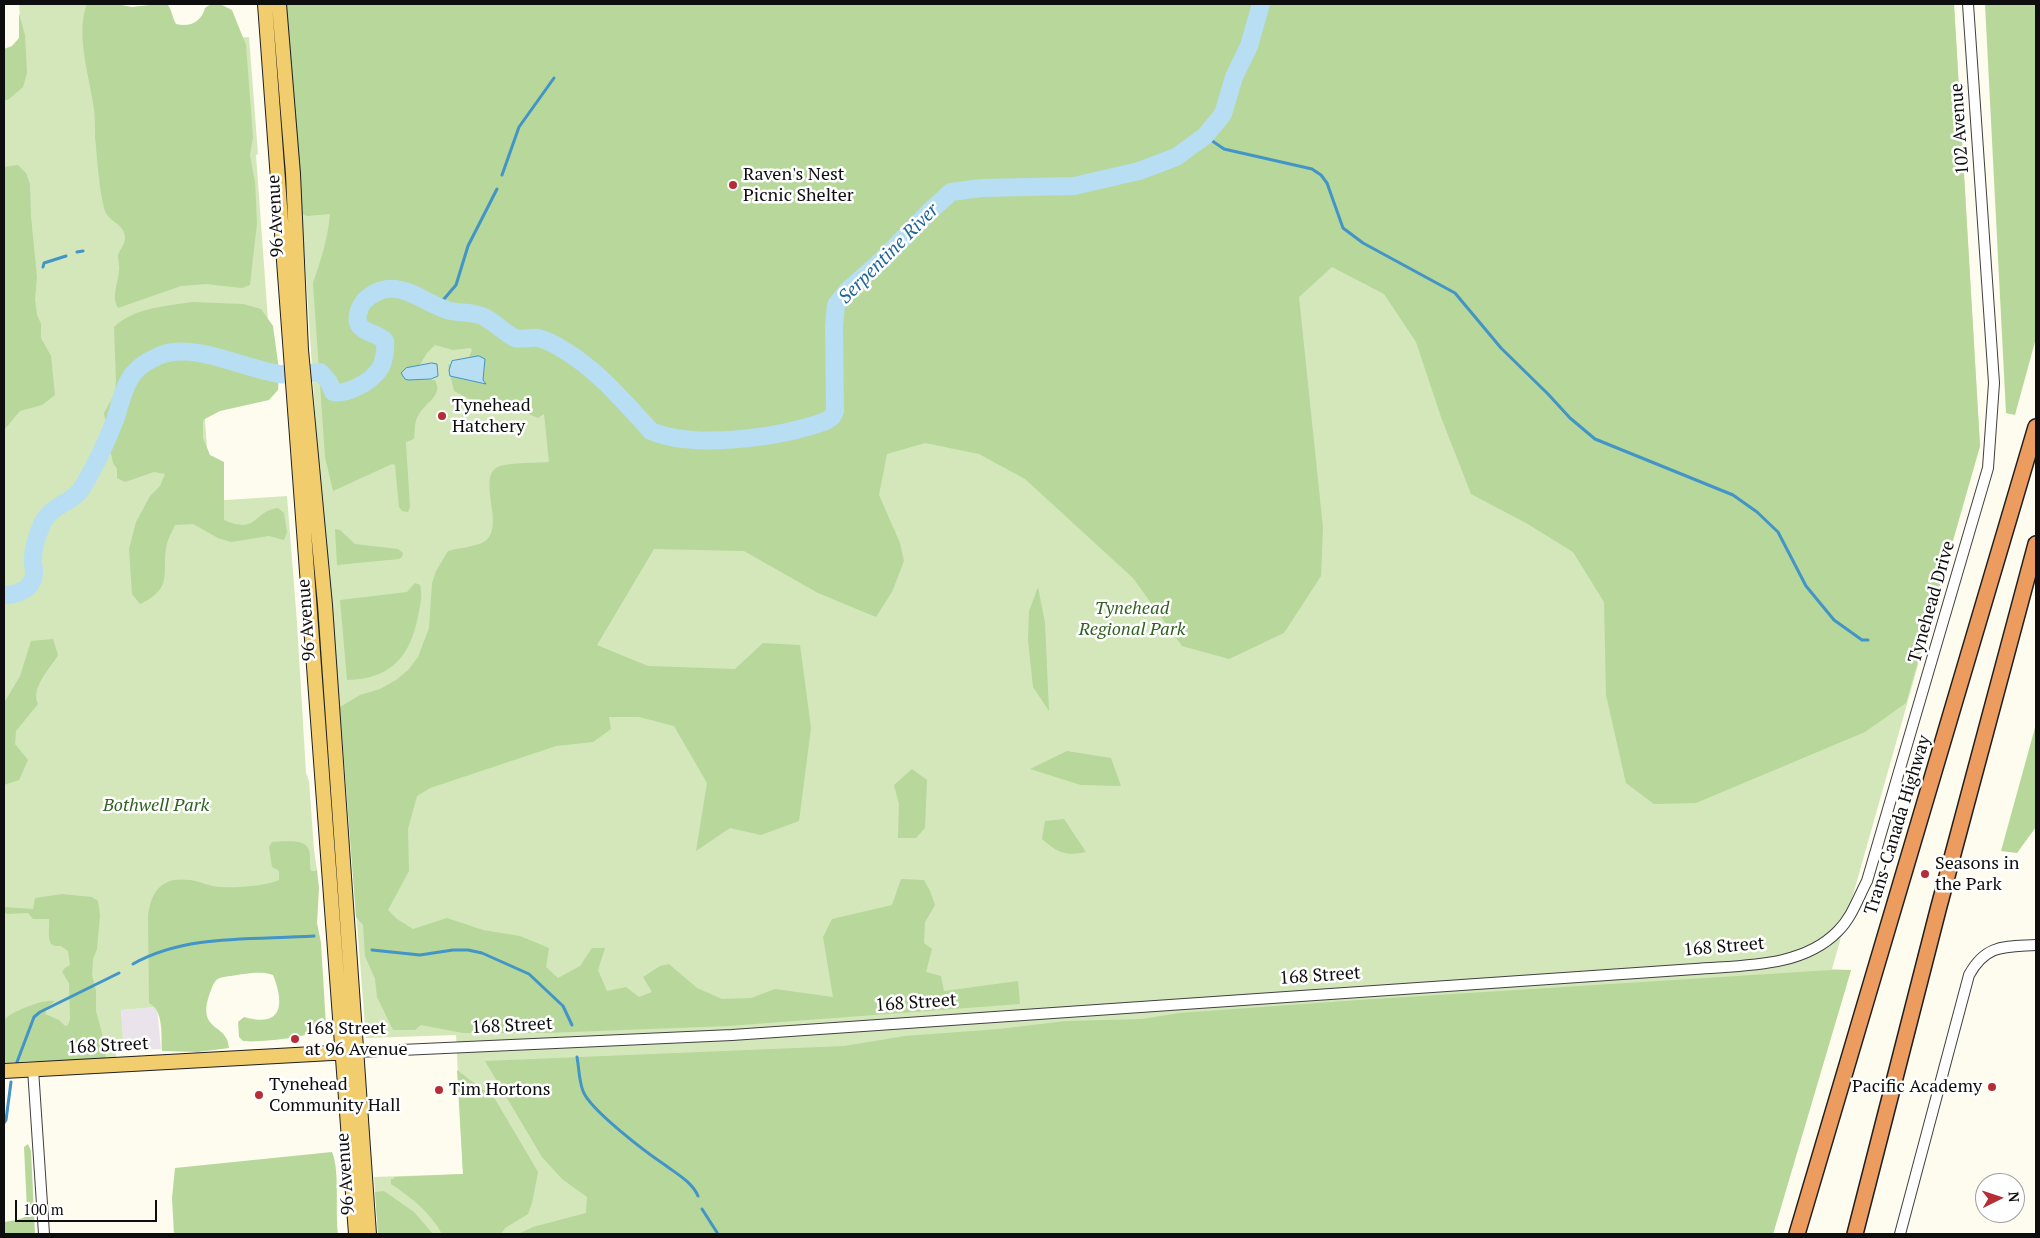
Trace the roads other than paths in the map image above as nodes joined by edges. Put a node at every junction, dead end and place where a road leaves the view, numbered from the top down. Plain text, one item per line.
1 (265, 4) edge
2 (280, 4) edge
3 (1968, 4) edge
4 (1984, 253) joint
5 (296, 350) junction
6 (2036, 427) edge
7 (2036, 544) edge
8 (1826, 941) joint
9 (2036, 945) edge
10 (350, 1052) junction
11 (33, 1069) junction
12 (4, 1071) edge
13 (44, 1234) edge
14 (356, 1234) edge
15 (369, 1234) edge
16 (1797, 1234) edge
17 (1855, 1234) edge
18 (1900, 1234) edge

1 - 5 main road, 96 Avenue
2 - 5 main road, 96 Avenue
3 - 4 street, 102 Avenue
4 - 8 street, Tynehead Drive
5 - 10 main road, 96 Avenue
6 - 16 highway, Trans-Canada Highway
7 - 17 highway
8 - 10 street, 168 Street
9 - 18 street
10 - 11 main road, 168 Street
10 - 14 main road, 96 Avenue
10 - 15 main road, 96 Avenue
11 - 12 main road, 168 Street
11 - 13 street

